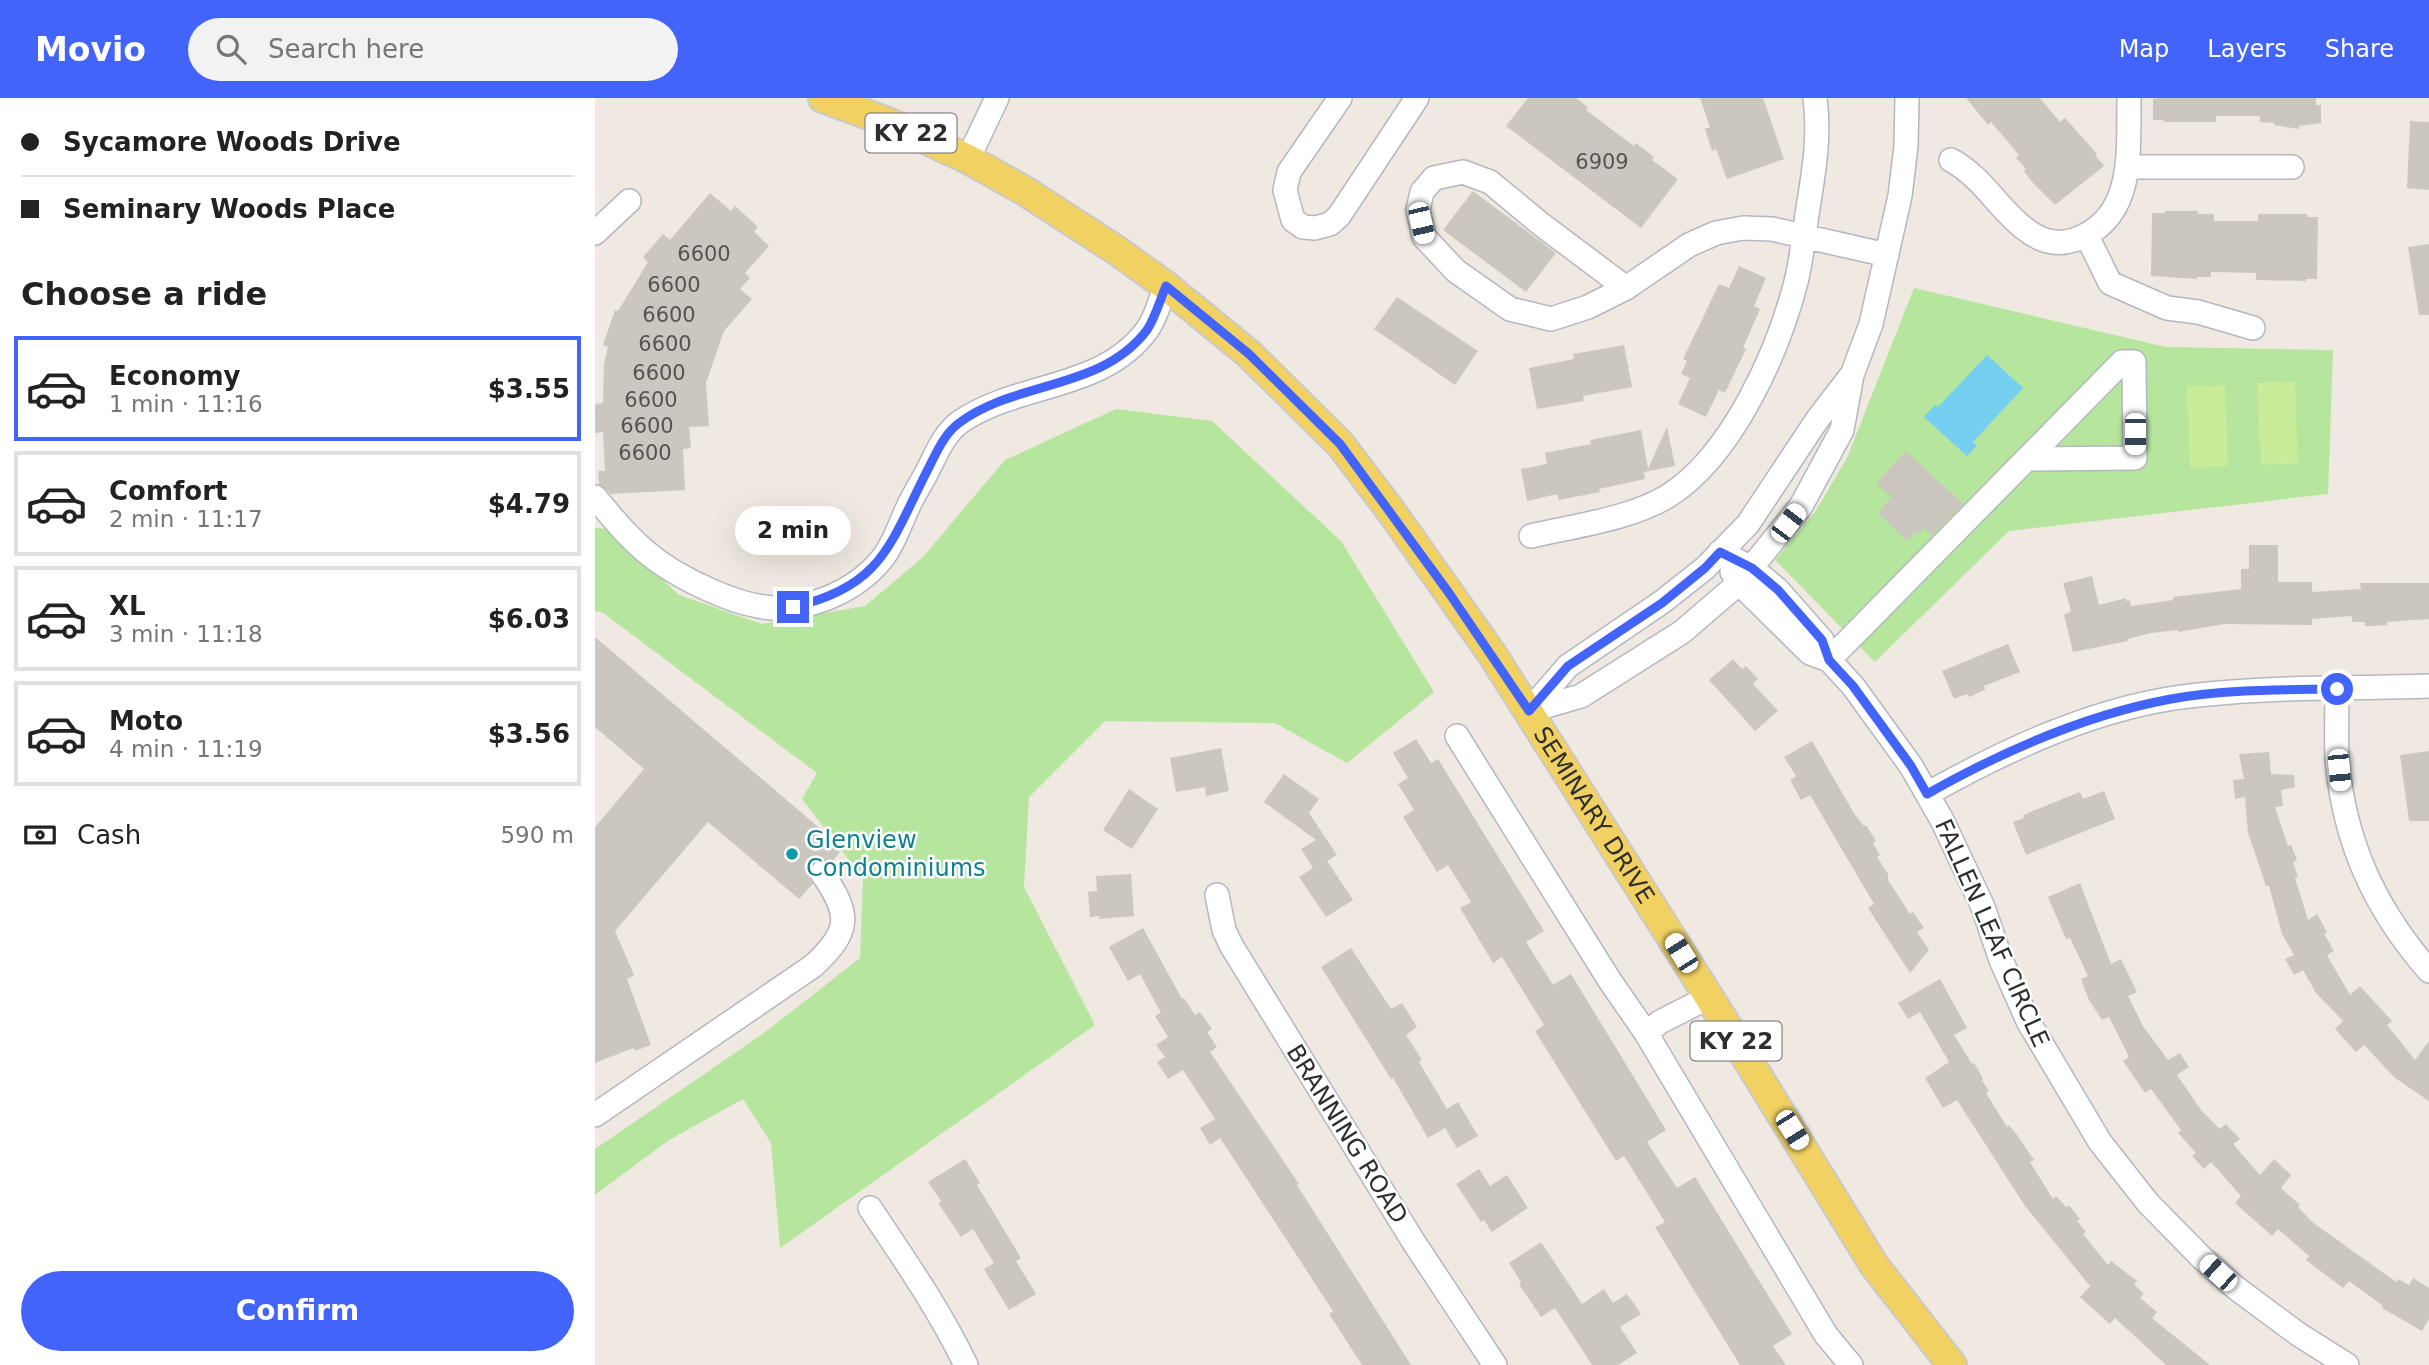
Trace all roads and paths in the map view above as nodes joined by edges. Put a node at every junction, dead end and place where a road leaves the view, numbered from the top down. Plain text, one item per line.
1 (823, 98) edge
2 (997, 98) edge
3 (1341, 98) edge
4 (1417, 98) edge
5 (1815, 98) edge
6 (1907, 98) edge
7 (2128, 98) edge
8 (968, 159) junction
9 (1951, 160) dead end
10 (2128, 167) junction
11 (2292, 167) dead end
12 (629, 201) dead end
13 (595, 233) edge
14 (1804, 236) junction
15 (2087, 236) junction
16 (1887, 255) junction
17 (1166, 286) junction
18 (1626, 288) junction
19 (2253, 328) dead end
20 (1852, 375) junction
21 (2028, 459) junction
22 (595, 497) edge
23 (1531, 536) dead end
24 (1720, 552) junction
25 (1745, 575) junction
26 (1829, 660) junction
27 (2429, 687) edge
28 (2337, 689) junction
29 (1529, 711) junction
30 (1457, 736) dead end
31 (1927, 794) junction
32 (822, 873) dead end
33 (1217, 895) dead end
34 (2429, 971) edge
35 (1709, 997) junction
36 (1646, 1032) junction
37 (595, 1115) edge
38 (870, 1208) dead end
39 (966, 1365) edge
40 (1495, 1365) edge
41 (1851, 1365) edge
42 (1952, 1365) edge
43 (2347, 1365) edge

1 - 8 main road, SEMINARY DRIVE / KY 22
2 - 8 street
3 - 4 street
5 - 14 street
6 - 16 street
7 - 10 street
8 - 17 main road, SEMINARY DRIVE / KY 22
9 - 15 street
10 - 11 street
10 - 15 street
12 - 13 street
14 - 16 street
14 - 18 street
14 - 23 street
15 - 19 street
16 - 20 street
17 - 22 street
17 - 29 main road, SEMINARY DRIVE / KY 22
18 - 18 street
20 - 24 street
20 - 25 street
21 - 21 street
21 - 26 street
24 - 25 street, FALLEN LEAF CIRCLE
24 - 29 street
25 - 26 street, FALLEN LEAF CIRCLE
25 - 29 street
26 - 31 street, FALLEN LEAF CIRCLE
27 - 28 street
28 - 31 street
28 - 34 street
29 - 35 main road, SEMINARY DRIVE / KY 22
30 - 36 street
31 - 43 street, FALLEN LEAF CIRCLE
32 - 37 street
33 - 40 street, BRANNING ROAD
35 - 36 street
35 - 42 main road, SEMINARY DRIVE / KY 22
36 - 41 street
38 - 39 street

